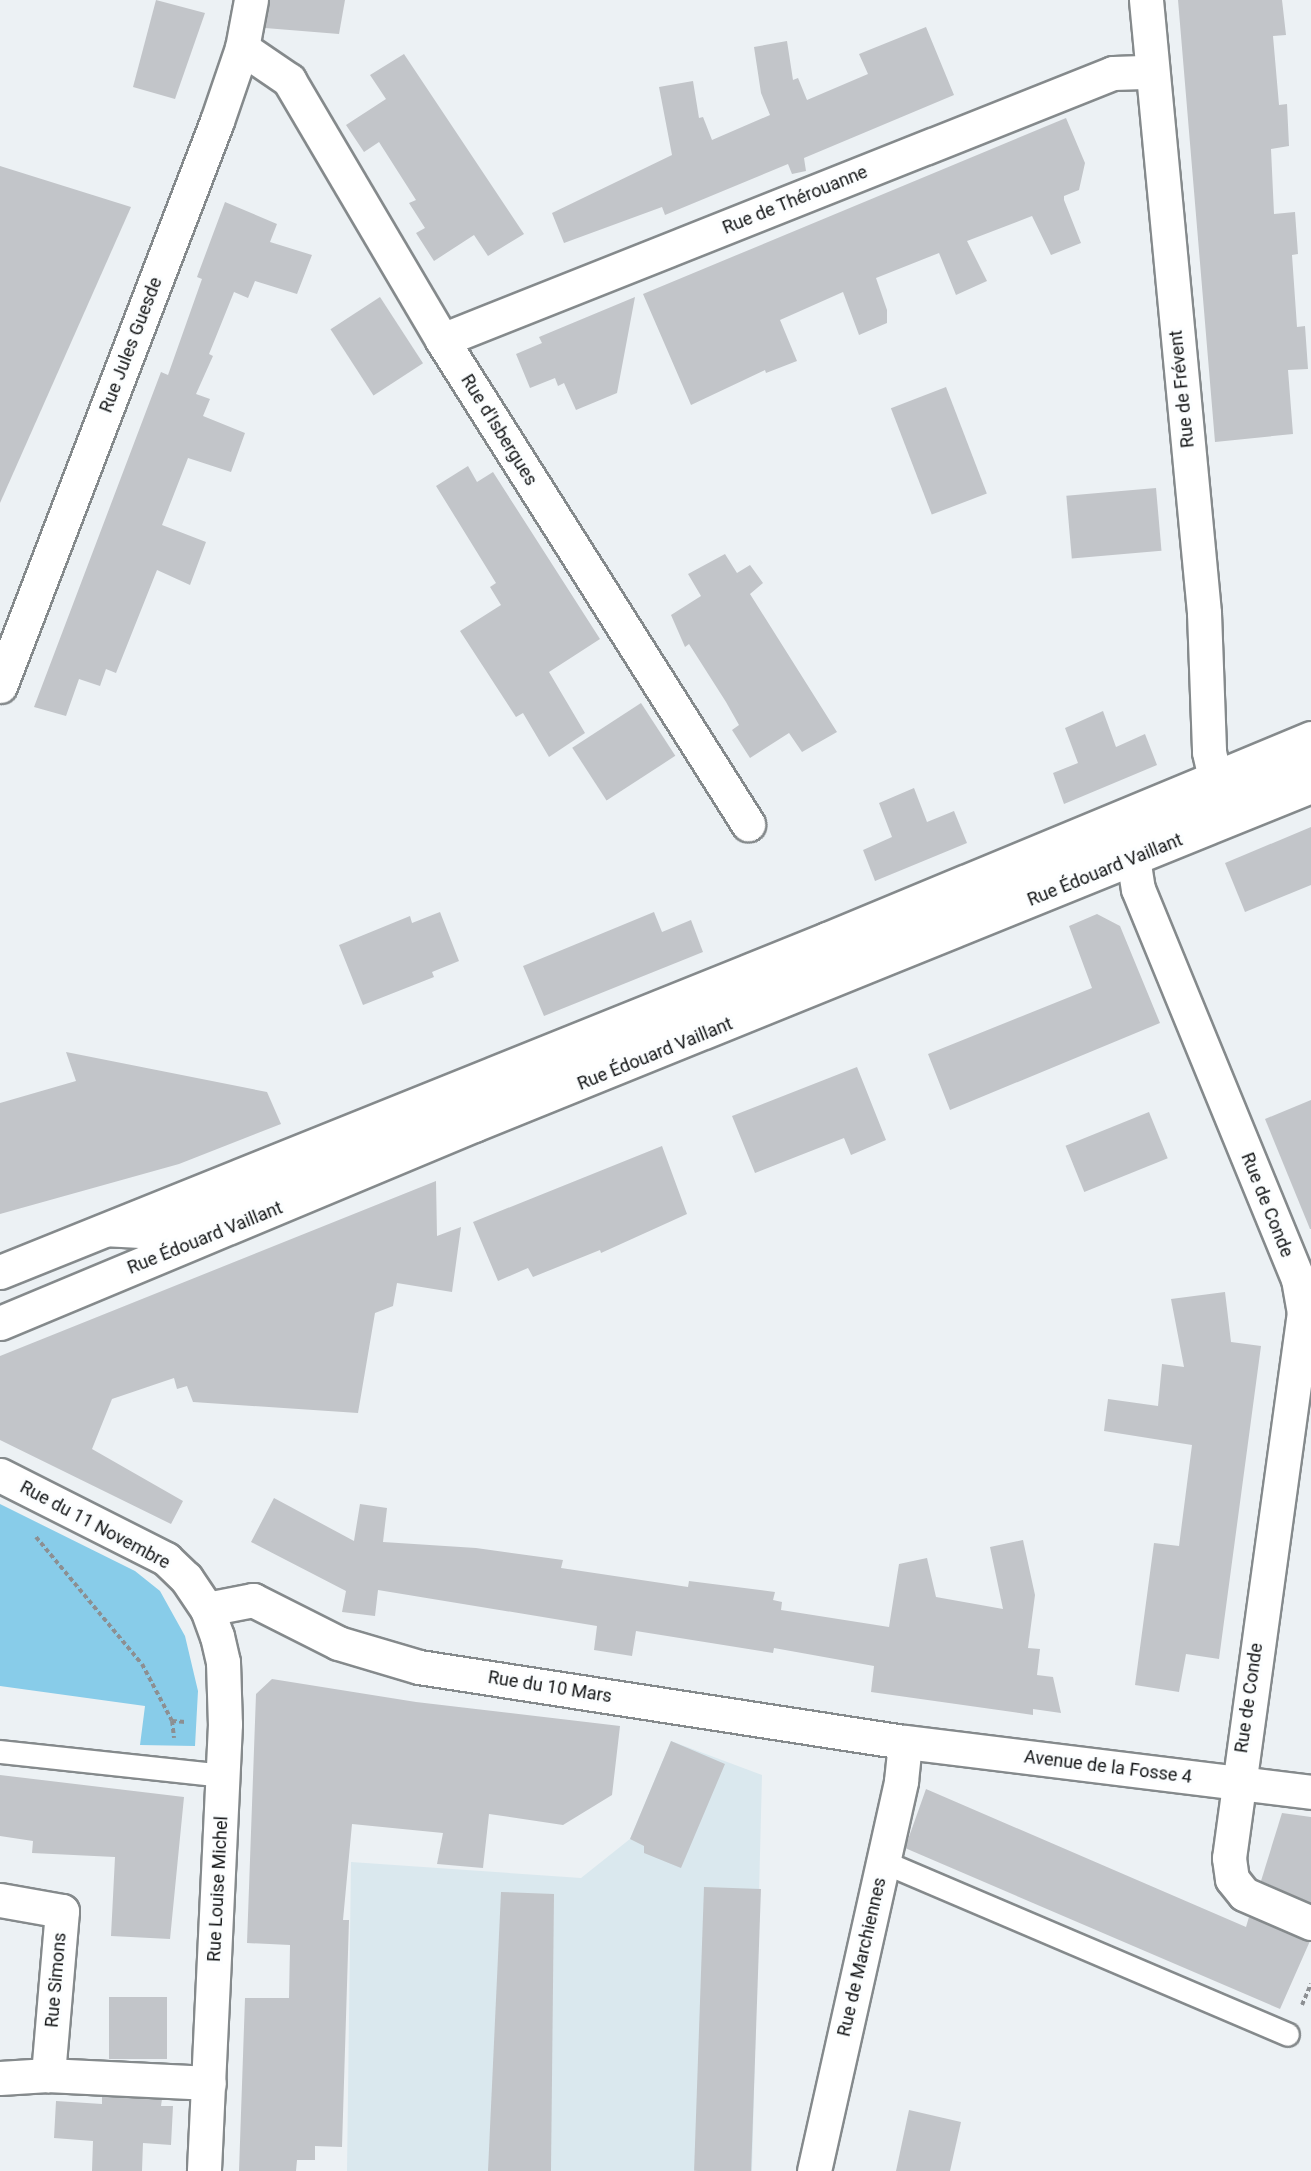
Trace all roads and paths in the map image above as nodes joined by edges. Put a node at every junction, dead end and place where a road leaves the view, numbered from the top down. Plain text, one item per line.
1 (251, 0) edge
2 (1146, 0) edge
3 (242, 48) junction
4 (1151, 72) junction
5 (442, 340) junction
6 (0, 686) edge
7 (1311, 738) edge
8 (1311, 763) edge
9 (1215, 778) junction
10 (1311, 786) edge
11 (748, 824) dead end
12 (1133, 858) junction
13 (96, 1235) junction
14 (0, 1272) edge
15 (1307, 1311) edge
16 (0, 1323) edge
17 (3, 1477) edge
18 (207, 1609) junction
19 (225, 1724) junction
20 (905, 1742) junction
21 (0, 1752) edge
22 (223, 1776) junction
23 (1237, 1783) junction
24 (1311, 1792) edge
25 (883, 1862) junction
26 (0, 1900) edge
27 (1311, 1923) edge
28 (1288, 2035) dead end
29 (48, 2075) junction
30 (0, 2078) edge
31 (209, 2084) junction
32 (204, 2171) edge
33 (814, 2171) edge

1 - 3 street, Rue Jules Guesde
2 - 4 street, Rue de Frévent
3 - 5 street, Rue d'Isbergues
3 - 6 street, Rue Jules Guesde
4 - 5 street, Rue de Thérouanne
4 - 9 street, Rue de Frévent
5 - 11 street, Rue d'Isbergues
7 - 9 street
8 - 13 lane
9 - 13 street
10 - 12 street, Rue Édouard Vaillant
12 - 15 street, Rue de Conde
12 - 16 street, Rue Édouard Vaillant
13 - 14 street
15 - 23 street, Rue de Conde
17 - 18 street, Rue du 11 Novembre
17 - 19 path
18 - 19 street, Rue Louise Michel
18 - 20 street, Rue du 10 Mars
19 - 22 street, Rue Louise Michel
20 - 23 street, Avenue de la Fosse 4
20 - 25 street, Rue de Marchiennes
21 - 22 lane
22 - 31 street, Rue Louise Michel
23 - 24 street, Avenue de la Fosse 4
23 - 27 street
25 - 28 lane
25 - 33 street, Rue de Marchiennes
26 - 29 street, Rue Simons
29 - 30 street
29 - 31 street
31 - 32 street, Rue Louise Michel

